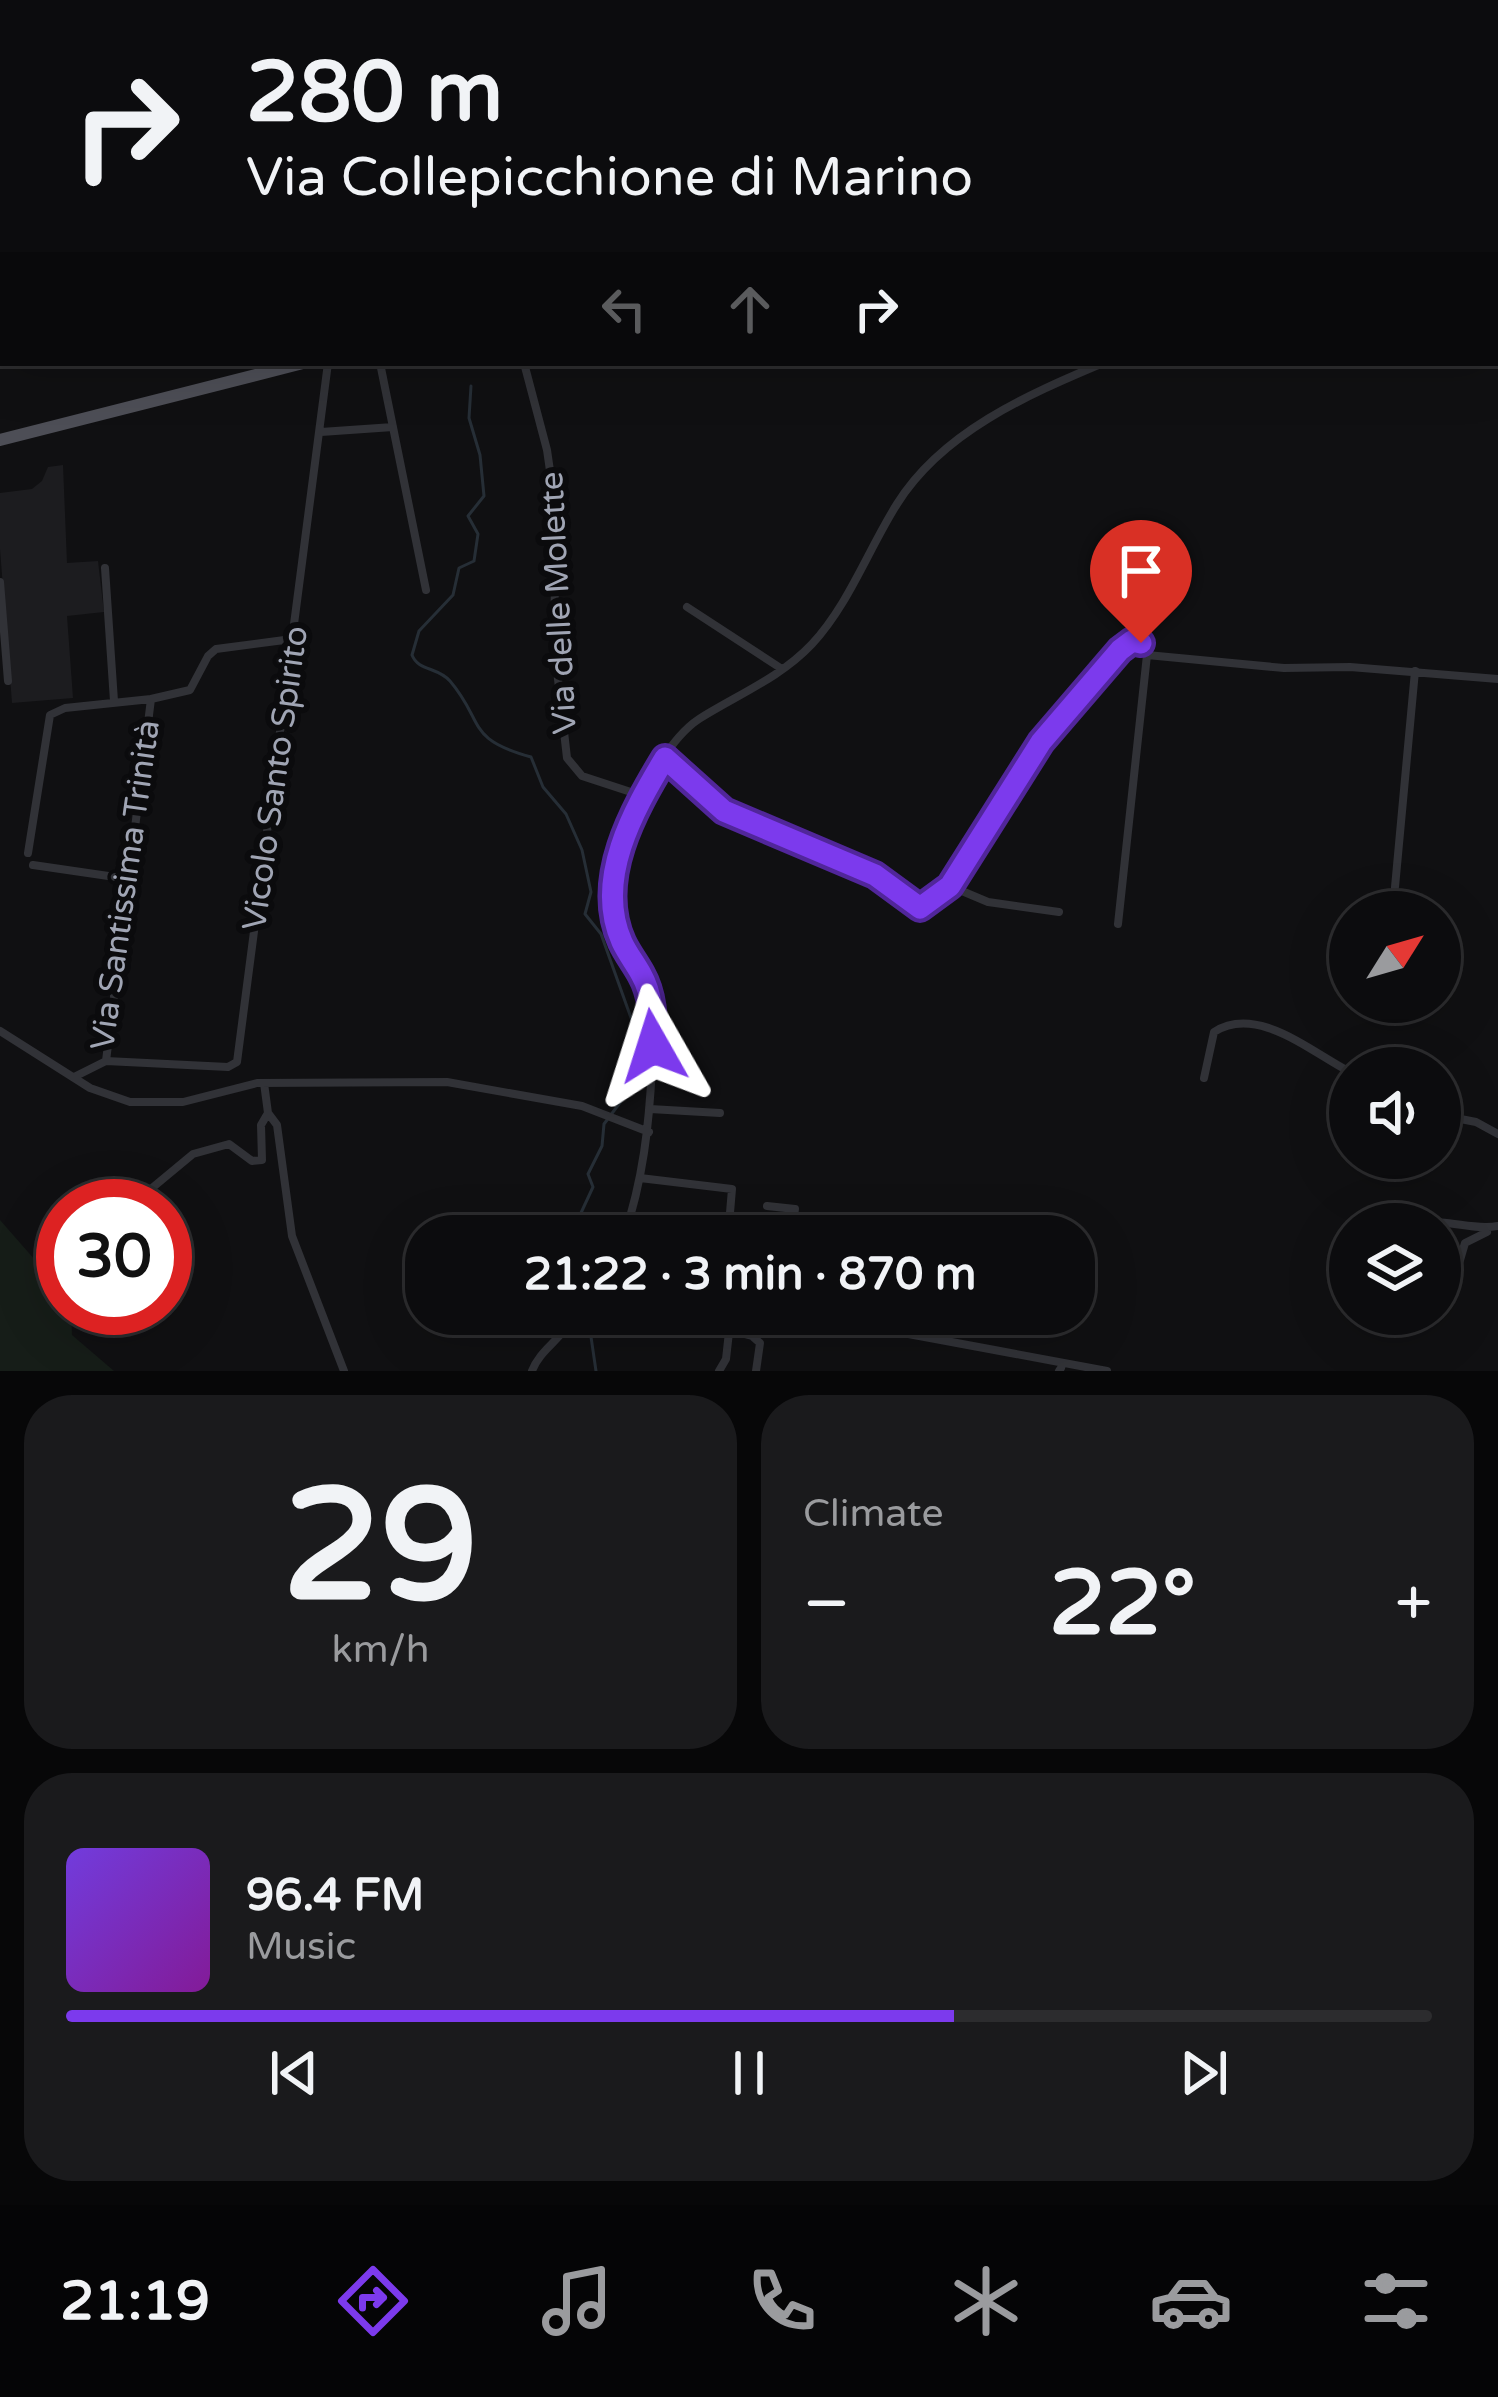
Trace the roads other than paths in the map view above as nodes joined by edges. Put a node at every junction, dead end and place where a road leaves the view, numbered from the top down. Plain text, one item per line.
1 (292, 366) edge
2 (328, 366) edge
3 (381, 366) edge
4 (525, 366) edge
5 (1097, 366) edge
6 (393, 427) junction
7 (321, 431) junction
8 (0, 440) edge
9 (105, 568) dead end
10 (0, 585) edge
11 (426, 590) dead end
12 (687, 607) dead end
13 (292, 638) junction
14 (1147, 655) junction
15 (782, 669) junction
16 (1415, 671) junction
17 (1498, 679) edge
18 (8, 681) dead end
19 (151, 699) junction
20 (114, 701) junction
21 (665, 758) junction
22 (643, 796) junction
23 (28, 853) dead end
24 (33, 865) dead end
25 (129, 879) junction
26 (950, 886) junction
27 (1395, 887) dead end
28 (1059, 912) dead end
29 (1118, 925) dead end
30 (0, 1030) edge
31 (1329, 1060) edge
32 (106, 1061) junction
33 (73, 1078) junction
34 (1204, 1078) dead end
35 (264, 1083) junction
36 (650, 1108) junction
37 (268, 1113) junction
38 (720, 1113) dead end
39 (1461, 1119) edge
40 (649, 1132) junction
41 (1498, 1134) edge
42 (640, 1178) junction
43 (163, 1179) edge
44 (767, 1206) dead end
45 (630, 1215) edge
46 (730, 1215) edge
47 (793, 1215) edge
48 (1461, 1226) edge
49 (1496, 1227) edge
50 (1461, 1250) edge
51 (561, 1335) edge
52 (728, 1335) edge
53 (747, 1335) edge
54 (902, 1335) edge
55 (1062, 1368) edge
56 (344, 1371) edge
57 (532, 1371) edge
58 (719, 1371) edge
59 (756, 1371) edge
60 (1107, 1371) edge

1 - 8 main road
2 - 7 street, Vicolo Santo Spirito
3 - 6 street
4 - 22 street, Via delle Molette
5 - 15 street
6 - 7 street
6 - 11 street
7 - 13 street, Vicolo Santo Spirito
9 - 20 street
10 - 18 street
12 - 15 street
13 - 19 street, Via Santissima Trinità
13 - 32 street, Vicolo Santo Spirito
14 - 16 street
14 - 26 street
14 - 29 street
15 - 21 street
16 - 17 street
16 - 27 street
19 - 20 street
19 - 25 street, Via Santissima Trinità
20 - 23 street
21 - 22 street
21 - 26 street
22 - 36 street
24 - 25 street
25 - 32 street, Via Santissima Trinità
26 - 28 street
30 - 33 street
31 - 34 street
32 - 33 street, Via Santissima Trinità
33 - 35 street
35 - 37 street
35 - 40 street
36 - 38 street
36 - 40 street
37 - 43 street
37 - 56 street
39 - 41 street
40 - 42 street
42 - 45 street
42 - 46 street
44 - 47 street
48 - 49 street
49 - 50 street
51 - 57 street
52 - 58 street
53 - 59 street
54 - 55 street
55 - 60 street

